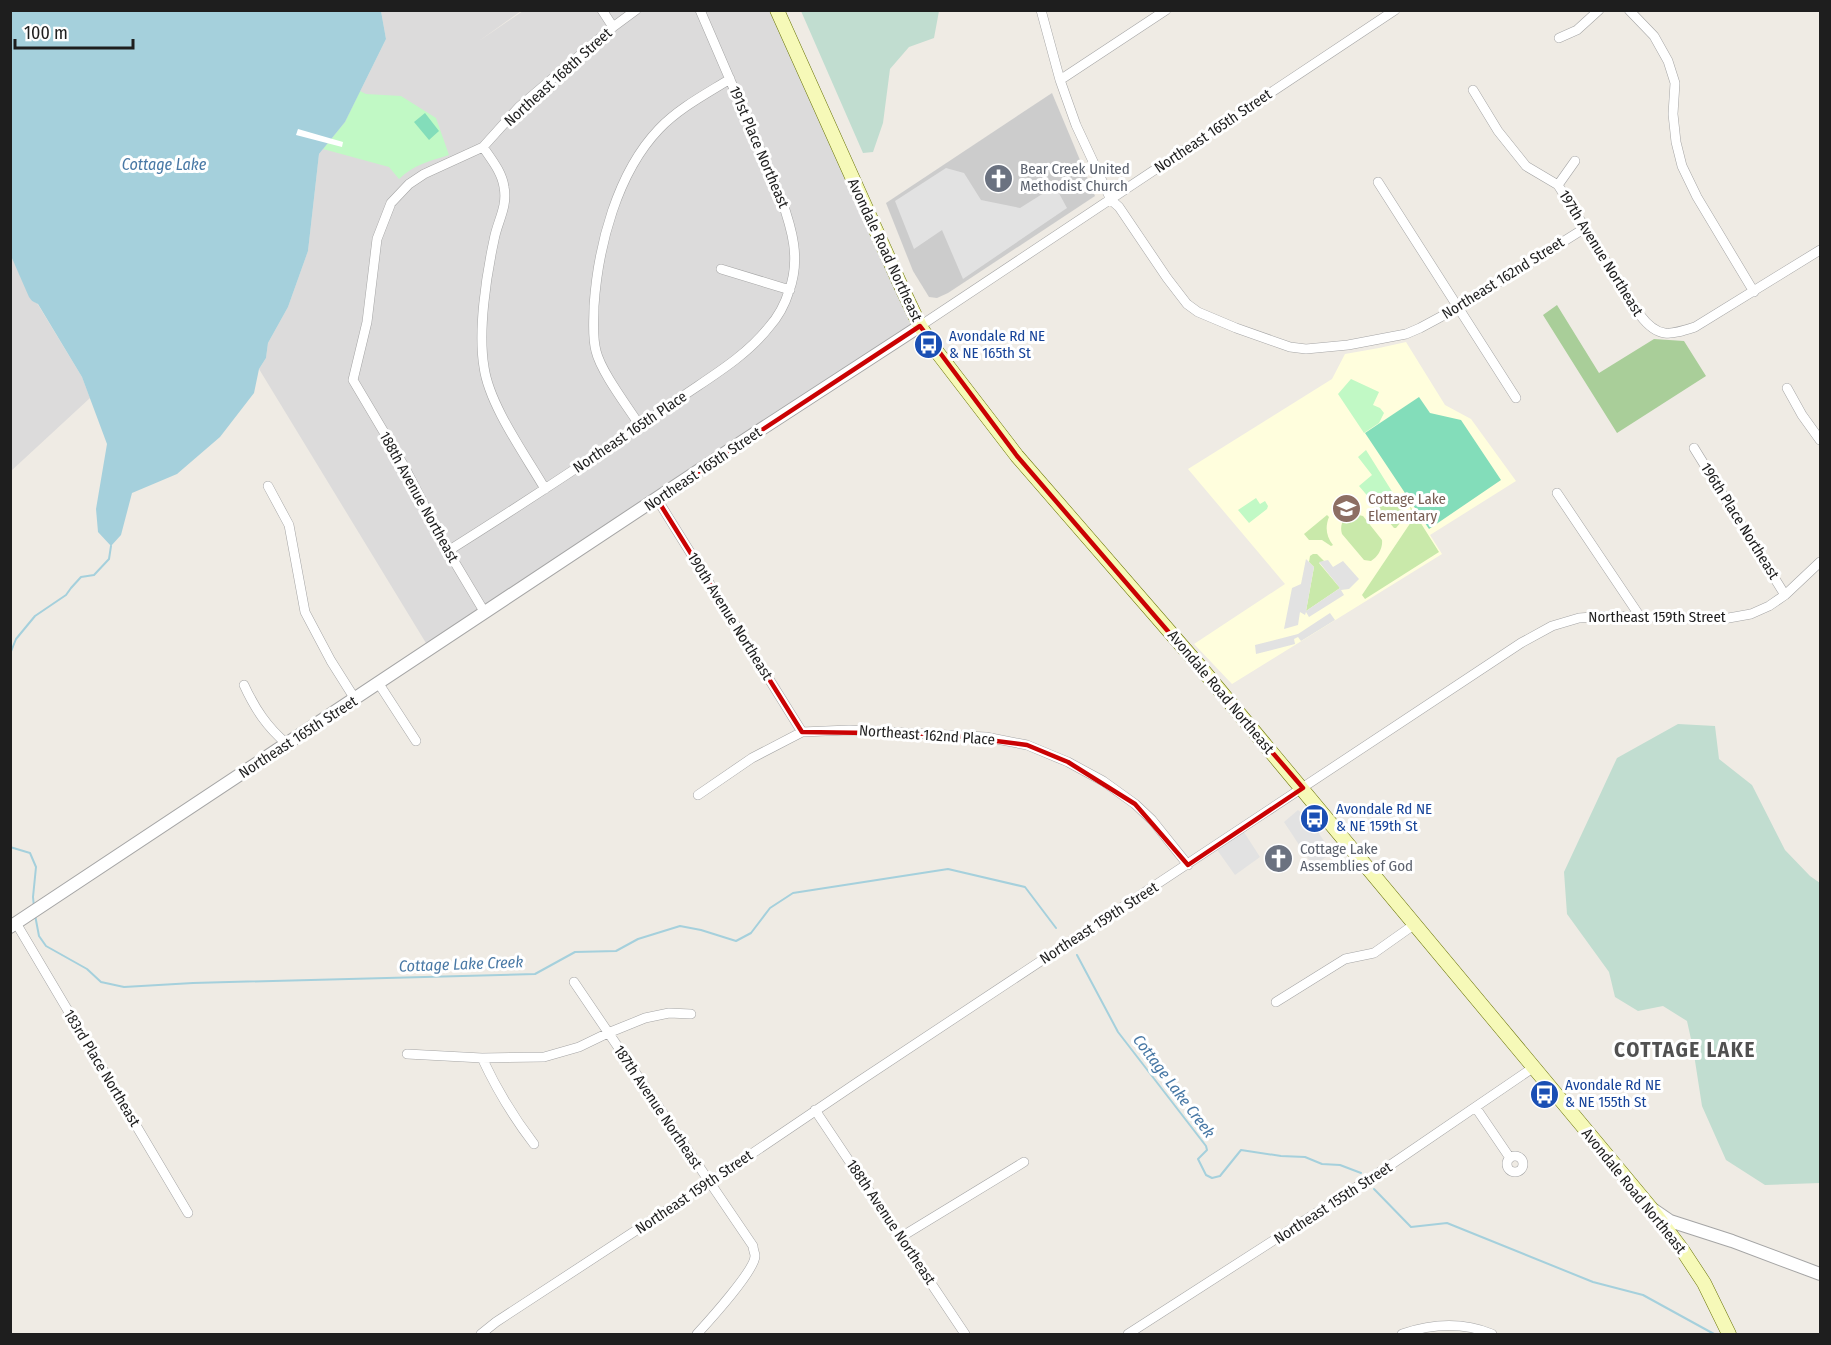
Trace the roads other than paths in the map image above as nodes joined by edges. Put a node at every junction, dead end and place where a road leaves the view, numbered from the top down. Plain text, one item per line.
1 (602, 10) edge
2 (636, 10) edge
3 (700, 10) edge
4 (777, 10) edge
5 (1041, 10) edge
6 (1166, 10) edge
7 (1395, 10) edge
8 (1599, 10) edge
9 (1629, 10) edge
10 (613, 27) junction
11 (1559, 38) dead end
12 (730, 79) junction
13 (1060, 80) junction
14 (1473, 90) dead end
15 (483, 147) junction
16 (1575, 161) dead end
17 (1378, 182) dead end
18 (1558, 185) junction
19 (1111, 200) junction
20 (1586, 228) junction
21 (1821, 250) edge
22 (721, 268) dead end
23 (790, 290) junction
24 (1754, 292) junction
25 (1459, 307) junction
26 (920, 326) junction
27 (1787, 388) dead end
28 (1516, 398) dead end
29 (640, 426) junction
30 (1821, 440) edge
31 (1694, 448) dead end
32 (268, 486) dead end
33 (545, 489) junction
34 (1557, 493) dead end
35 (657, 499) junction
36 (448, 551) junction
37 (1821, 562) edge
38 (1785, 595) junction
39 (484, 613) junction
40 (1641, 618) junction
41 (379, 684) junction
42 (244, 685) dead end
43 (355, 699) junction
44 (802, 732) junction
45 (416, 741) dead end
46 (287, 744) junction
47 (1303, 788) junction
48 (698, 795) dead end
49 (1188, 865) junction
50 (17, 923) edge
51 (1415, 924) junction
52 (574, 982) dead end
53 (1276, 1002) dead end
54 (692, 1014) dead end
55 (608, 1033) junction
56 (407, 1054) dead end
57 (482, 1058) junction
58 (1534, 1067) junction
59 (1476, 1108) junction
60 (815, 1110) junction
61 (534, 1144) dead end
62 (1510, 1158) dead end
63 (1024, 1162) dead end
64 (710, 1182) junction
65 (1650, 1208) junction
66 (188, 1213) dead end
67 (901, 1237) junction
68 (1821, 1274) edge
69 (481, 1335) edge
70 (698, 1335) edge
71 (965, 1335) edge
72 (1128, 1335) edge
73 (1402, 1335) edge
74 (1492, 1335) edge
75 (1729, 1335) edge

1 - 10 street
2 - 10 street, Northeast 168th Street
3 - 12 street, 191st Place Northeast
4 - 26 main road, Avondale Road Northeast
5 - 13 street, Northeast 162nd Street
6 - 13 street
7 - 19 street, Northeast 165th Street
8 - 11 street
9 - 24 street
10 - 15 street, Northeast 168th Street
12 - 23 street, 191st Place Northeast
12 - 29 street
13 - 19 street, Northeast 162nd Street
14 - 18 street, 197th Avenue Northeast
15 - 33 street
15 - 36 street, 188th Avenue Northeast
16 - 18 street
17 - 25 street
18 - 20 street, 197th Avenue Northeast
19 - 25 street, Northeast 162nd Street
19 - 26 street, Northeast 165th Street
20 - 24 street, 197th Avenue Northeast
20 - 25 street, Northeast 162nd Street
21 - 24 street
22 - 23 street
23 - 29 street, Northeast 165th Place
25 - 28 street
26 - 35 street, Northeast 165th Street
26 - 47 main road, Avondale Road Northeast
27 - 30 street
29 - 33 street, Northeast 165th Place
31 - 38 street, 196th Place Northeast
32 - 43 street
33 - 36 street, Northeast 165th Place
34 - 40 street
35 - 39 street, Northeast 165th Street
35 - 44 street, 190th Avenue Northeast
36 - 39 street, 188th Avenue Northeast
37 - 38 street, Northeast 159th Street
38 - 40 street, Northeast 159th Street
39 - 41 street, Northeast 165th Street
40 - 47 street, Northeast 159th Street
41 - 43 street, Northeast 165th Street
41 - 45 street
42 - 46 street
43 - 46 street, Northeast 165th Street
44 - 48 street
44 - 49 street, Northeast 162nd Place
46 - 50 street, Northeast 165th Street
47 - 49 street, Northeast 159th Street
47 - 51 main road, Avondale Road Northeast
49 - 60 street, Northeast 159th Street
50 - 66 street, 183rd Place Northeast
51 - 53 street
51 - 58 main road, Avondale Road Northeast
52 - 55 street, 187th Avenue Northeast
54 - 55 street
55 - 57 street
55 - 64 street, 187th Avenue Northeast
56 - 57 street
57 - 61 street
58 - 59 street, Northeast 155th Street
58 - 65 main road, Avondale Road Northeast
59 - 62 street
59 - 72 street, Northeast 155th Street
60 - 64 street, Northeast 159th Street
60 - 67 street, 188th Avenue Northeast
63 - 67 street
64 - 69 street, Northeast 159th Street
64 - 70 street, 187th Avenue Northeast
65 - 68 street
65 - 75 main road, Avondale Road Northeast
67 - 71 street, 188th Avenue Northeast
73 - 74 street

